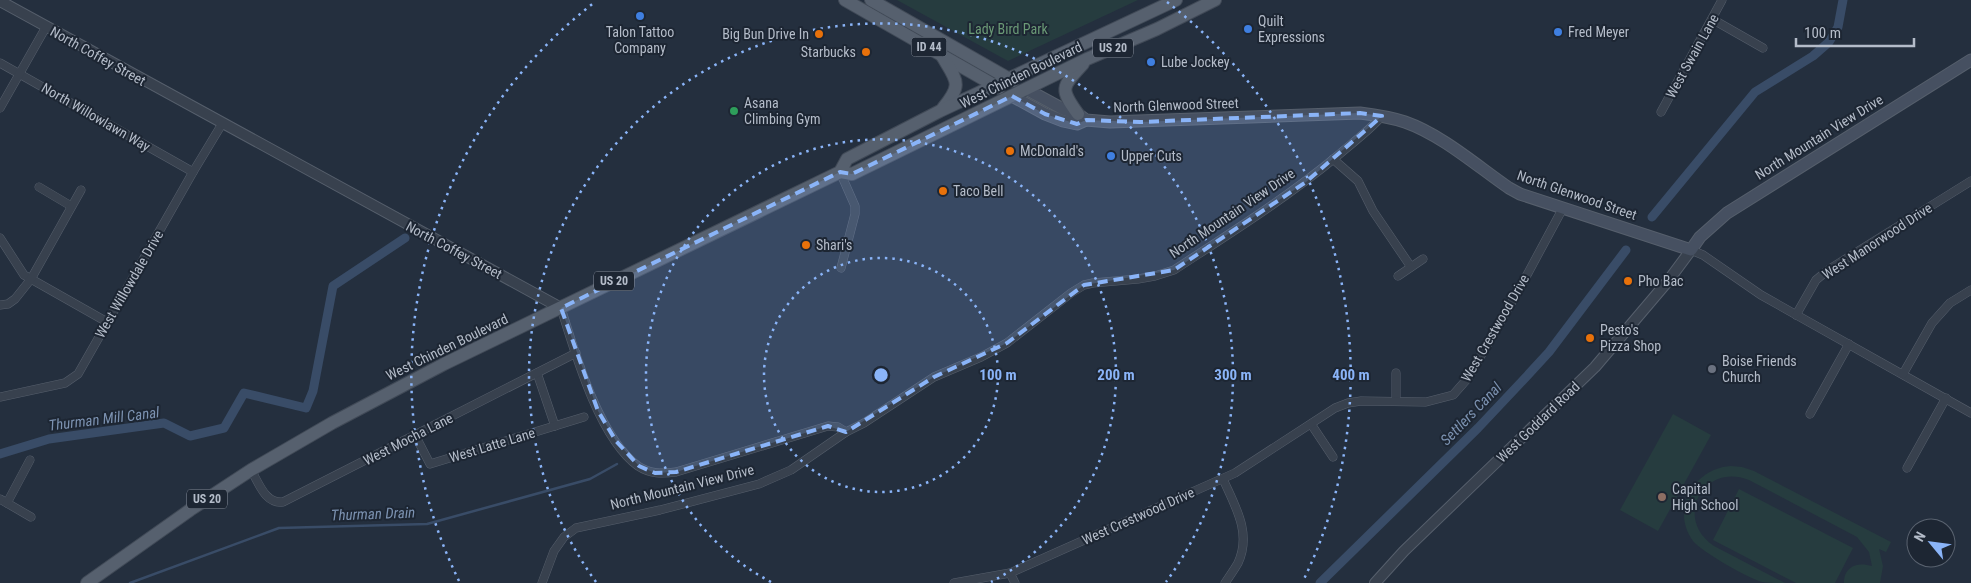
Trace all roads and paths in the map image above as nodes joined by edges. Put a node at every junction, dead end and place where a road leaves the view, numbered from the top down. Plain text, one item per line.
1 (845, 0) edge
2 (871, 0) edge
3 (1176, 0) edge
4 (1215, 0) edge
5 (1722, 0) edge
6 (0, 2) edge
7 (1712, 20) junction
8 (46, 27) junction
9 (1763, 48) dead end
10 (941, 54) junction
11 (1087, 59) junction
12 (1971, 60) edge
13 (0, 62) edge
14 (19, 74) junction
15 (1009, 79) junction
16 (995, 86) junction
17 (1026, 89) junction
18 (1012, 96) junction
19 (0, 108) edge
20 (940, 111) junction
21 (1661, 112) dead end
22 (1382, 116) junction
23 (1082, 117) junction
24 (222, 124) junction
25 (1333, 159) junction
26 (193, 172) junction
27 (840, 172) junction
28 (1971, 181) edge
29 (39, 188) dead end
30 (80, 190) dead end
31 (72, 206) junction
32 (1563, 208) junction
33 (0, 238) edge
34 (1691, 250) junction
35 (1423, 259) dead end
36 (1411, 267) junction
37 (841, 268) dead end
38 (1398, 276) dead end
39 (30, 279) junction
40 (1971, 290) edge
41 (0, 305) edge
42 (560, 308) junction
43 (1796, 315) junction
44 (107, 322) junction
45 (1849, 344) junction
46 (576, 353) junction
47 (537, 373) junction
48 (1396, 373) dead end
49 (1903, 374) junction
50 (0, 397) edge
51 (1946, 398) junction
52 (1396, 401) junction
53 (1971, 412) edge
54 (1810, 414) dead end
55 (584, 417) dead end
56 (1311, 424) junction
57 (555, 426) junction
58 (846, 432) junction
59 (415, 435) junction
60 (1333, 458) dead end
61 (30, 460) dead end
62 (1907, 468) dead end
63 (251, 470) junction
64 (1223, 479) junction
65 (3, 501) edge
66 (31, 517) dead end
67 (1010, 573) junction
68 (87, 583) edge
69 (542, 583) edge
70 (954, 583) edge
71 (1015, 583) edge
72 (1225, 583) edge
73 (1375, 583) edge

1 - 10 main road, North Glenwood Street / ID 44
2 - 15 main road, North Glenwood Street / ID 44
3 - 15 main road, West Chinden Boulevard / US 20
4 - 11 main road, West Chinden Boulevard / US 20
5 - 7 street, West Swain Lane
6 - 8 street, North Coffey Street
7 - 9 street
7 - 21 street, West Swain Lane
8 - 14 street
8 - 24 street, North Coffey Street
10 - 16 main road, North Glenwood Street / ID 44
10 - 20 main road
11 - 17 main road, West Chinden Boulevard / US 20
11 - 23 main road
12 - 34 main road, North Mountain View Drive
13 - 14 street, North Willowlawn Way
14 - 19 street
14 - 26 street, North Willowlawn Way
15 - 16 main road, West Chinden Boulevard / US 20
15 - 17 main road, North Glenwood Street / ID 44
16 - 18 main road, North Glenwood Street / ID 44
16 - 20 main road, West Chinden Boulevard / US 20
17 - 18 main road, West Chinden Boulevard / US 20
17 - 23 main road, North Glenwood Street
18 - 23 main road, North Glenwood Street
18 - 27 main road, West Chinden Boulevard / US 20
20 - 27 main road, West Chinden Boulevard / US 20
22 - 23 main road, North Glenwood Street
22 - 25 street, North Mountain View Drive
22 - 32 main road, North Glenwood Street
24 - 26 street, West Willowdale Drive
24 - 42 street, North Coffey Street
25 - 36 street
25 - 58 street, North Mountain View Drive
26 - 44 street, West Willowdale Drive
27 - 37 street
27 - 42 main road, West Chinden Boulevard / US 20
28 - 43 street, West Manorwood Drive
29 - 31 street
30 - 31 street
31 - 39 street
32 - 34 main road, North Glenwood Street
32 - 52 street, West Crestwood Drive
33 - 39 street
34 - 43 street, North Glenwood Street
34 - 73 street, West Goddard Road
35 - 36 street
36 - 38 street
39 - 41 street
39 - 44 street
40 - 49 street
42 - 46 street
42 - 63 main road, West Chinden Boulevard / US 20
43 - 45 street, North Glenwood Street
44 - 50 street, West Willowdale Drive
45 - 49 street, North Glenwood Street
45 - 54 street
46 - 47 street, West Mocha Lane
46 - 58 street
47 - 57 street
47 - 59 street, West Mocha Lane
48 - 52 street
49 - 51 street, North Glenwood Street
51 - 53 street, North Glenwood Street
51 - 62 street
52 - 56 street, West Crestwood Drive
55 - 57 street, West Latte Lane
56 - 60 street
56 - 64 street, West Crestwood Drive
57 - 59 street, West Latte Lane
58 - 69 street, North Mountain View Drive
59 - 63 street, West Mocha Lane
61 - 65 street
63 - 68 main road, West Chinden Boulevard / US 20
64 - 67 street, West Crestwood Drive
64 - 72 street
65 - 66 street
67 - 70 street, West Crestwood Drive
67 - 71 street

